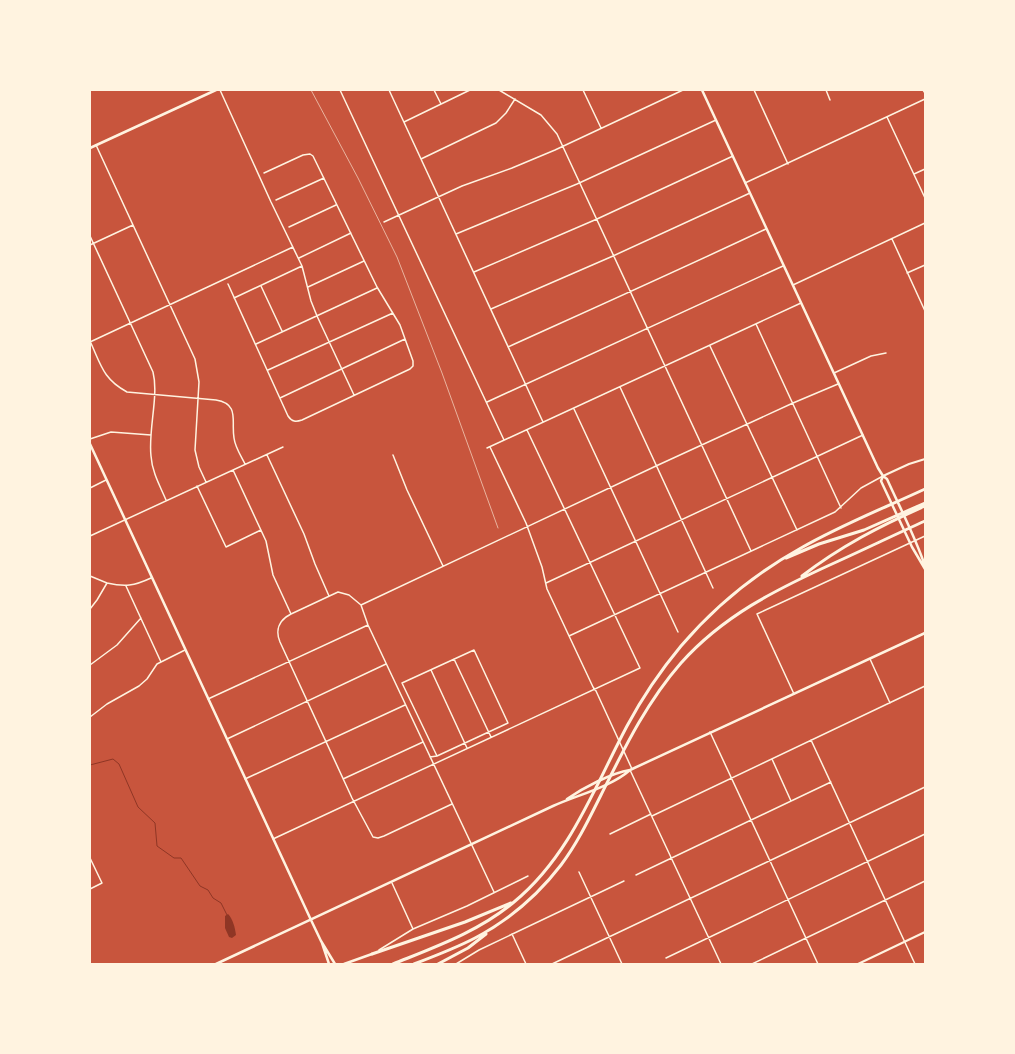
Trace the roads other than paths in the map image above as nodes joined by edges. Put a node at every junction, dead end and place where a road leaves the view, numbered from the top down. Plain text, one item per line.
1 (216, 90) edge
2 (220, 90) edge
3 (340, 90) edge
4 (389, 90) edge
5 (434, 90) edge
6 (470, 90) edge
7 (500, 90) edge
8 (583, 90) edge
9 (683, 90) edge
10 (702, 90) edge
11 (754, 90) edge
12 (826, 90) edge
13 (923, 90) edge
14 (925, 93) edge
15 (515, 99) junction
16 (925, 99) edge
17 (830, 100) dead end
18 (441, 104) junction
19 (887, 117) junction
20 (716, 120) junction
21 (404, 122) junction
22 (601, 128) junction
23 (96, 146) junction
24 (562, 146) junction
25 (90, 148) edge
26 (733, 156) junction
27 (421, 159) junction
28 (788, 164) junction
29 (925, 169) edge
30 (264, 173) dead end
31 (914, 174) junction
32 (324, 178) junction
33 (580, 183) junction
34 (745, 184) junction
35 (750, 193) junction
36 (438, 196) junction
37 (925, 198) edge
38 (276, 200) dead end
39 (337, 204) junction
40 (399, 215) junction
41 (597, 219) junction
42 (384, 222) dead end
43 (925, 223) edge
44 (134, 225) junction
45 (289, 227) dead end
46 (767, 229) junction
47 (351, 233) junction
48 (456, 234) junction
49 (90, 236) edge
50 (892, 239) junction
51 (94, 244) junction
52 (90, 245) edge
53 (293, 247) junction
54 (613, 256) junction
55 (298, 258) junction
56 (364, 261) junction
57 (925, 265) edge
58 (302, 266) junction
59 (784, 266) junction
60 (474, 272) junction
61 (907, 273) junction
62 (228, 284) dead end
63 (793, 285) junction
64 (261, 286) junction
65 (308, 287) junction
66 (377, 288) junction
67 (630, 292) junction
68 (234, 298) junction
69 (801, 303) junction
70 (171, 305) junction
71 (924, 306) edge
72 (491, 309) junction
73 (925, 311) edge
74 (393, 313) junction
75 (317, 316) junction
76 (131, 323) junction
77 (756, 324) junction
78 (648, 329) junction
79 (282, 331) junction
80 (405, 339) junction
81 (90, 342) edge
82 (330, 342) junction
83 (256, 344) junction
84 (710, 345) junction
85 (508, 347) junction
86 (886, 353) dead end
87 (664, 366) junction
88 (341, 369) junction
89 (268, 370) junction
90 (834, 373) junction
91 (526, 384) junction
92 (839, 384) junction
93 (620, 387) junction
94 (154, 395) junction
95 (354, 396) junction
96 (198, 398) junction
97 (280, 398) junction
98 (487, 402) junction
99 (793, 403) junction
100 (574, 408) junction
101 (543, 422) junction
102 (747, 424) junction
103 (527, 430) junction
104 (150, 435) junction
105 (863, 435) junction
106 (90, 439) edge
107 (504, 440) junction
108 (90, 444) edge
109 (702, 446) junction
110 (282, 447) dead end
111 (490, 447) junction
112 (488, 448) dead end
113 (267, 454) junction
114 (393, 455) dead end
115 (818, 456) junction
116 (925, 459) edge
117 (245, 464) junction
118 (656, 466) junction
119 (233, 470) junction
120 (883, 476) junction
121 (772, 477) junction
122 (107, 480) junction
123 (206, 482) junction
124 (197, 486) junction
125 (90, 488) edge
126 (611, 488) junction
127 (925, 489) edge
128 (726, 498) junction
129 (166, 500) junction
130 (925, 503) edge
131 (925, 506) edge
132 (841, 508) junction
133 (565, 509) junction
134 (903, 514) junction
135 (898, 516) junction
136 (125, 520) junction
137 (681, 520) junction
138 (925, 521) edge
139 (527, 526) junction
140 (261, 530) junction
141 (797, 530) junction
142 (90, 536) edge
143 (925, 536) edge
144 (915, 540) junction
145 (636, 541) junction
146 (910, 543) junction
147 (751, 552) junction
148 (590, 562) junction
149 (775, 563) junction
150 (443, 566) junction
151 (925, 566) edge
152 (925, 569) edge
153 (706, 573) junction
154 (90, 576) edge
155 (152, 577) junction
156 (797, 580) junction
157 (546, 583) junction
158 (107, 584) junction
159 (126, 586) junction
160 (713, 588) dead end
161 (660, 594) junction
162 (329, 596) junction
163 (361, 605) junction
164 (90, 609) edge
165 (290, 614) junction
166 (614, 615) junction
167 (141, 618) junction
168 (368, 625) junction
169 (678, 632) dead end
170 (925, 633) edge
171 (569, 636) junction
172 (186, 650) junction
173 (870, 658) junction
174 (454, 659) junction
175 (161, 662) junction
176 (288, 662) junction
177 (90, 663) edge
178 (386, 664) junction
179 (431, 670) junction
180 (925, 686) edge
181 (595, 689) junction
182 (794, 694) junction
183 (208, 699) junction
184 (307, 702) junction
185 (890, 703) junction
186 (405, 704) junction
187 (90, 718) edge
188 (489, 732) junction
189 (710, 732) junction
190 (491, 737) junction
191 (227, 739) junction
192 (811, 740) junction
193 (325, 741) junction
194 (423, 742) junction
195 (464, 743) junction
196 (467, 748) junction
197 (436, 756) junction
198 (430, 757) junction
199 (772, 759) junction
200 (433, 764) junction
201 (631, 769) junction
202 (732, 778) junction
203 (245, 779) junction
204 (343, 779) junction
205 (831, 782) junction
206 (925, 787) edge
207 (354, 801) junction
208 (791, 801) junction
209 (452, 804) junction
210 (651, 815) junction
211 (751, 820) junction
212 (850, 822) junction
213 (610, 834) dead end
214 (925, 834) edge
215 (273, 839) junction
216 (470, 844) junction
217 (90, 858) edge
218 (671, 858) junction
219 (770, 860) junction
220 (868, 862) junction
221 (579, 872) dead end
222 (636, 875) dead end
223 (528, 876) dead end
224 (391, 881) junction
225 (624, 881) dead end
226 (925, 881) edge
227 (90, 889) edge
228 (494, 892) junction
229 (591, 897) junction
230 (690, 898) junction
231 (788, 900) junction
232 (886, 900) junction
233 (515, 902) junction
234 (311, 920) junction
235 (499, 923) junction
236 (414, 929) junction
237 (925, 932) edge
238 (512, 934) junction
239 (609, 936) junction
240 (708, 938) junction
241 (806, 938) junction
242 (321, 940) junction
243 (905, 942) junction
244 (372, 954) junction
245 (666, 958) dead end
246 (216, 964) edge
247 (329, 964) edge
248 (335, 964) edge
249 (344, 964) edge
250 (393, 964) edge
251 (414, 964) edge
252 (438, 964) edge
253 (456, 964) edge
254 (526, 964) edge
255 (552, 964) edge
256 (622, 964) edge
257 (720, 964) edge
258 (752, 964) edge
259 (818, 964) edge
260 (858, 964) edge
261 (915, 964) edge

1 - 23 main road
2 - 53 street
3 - 40 street
4 - 21 street
5 - 18 street
6 - 18 street
7 - 15 street
8 - 22 street
9 - 22 street
10 - 20 main road
11 - 28 street
12 - 17 street
13 - 14 street
15 - 24 street
15 - 27 street
16 - 19 street
18 - 21 street
19 - 28 street
19 - 31 street
20 - 26 main road
20 - 33 street
21 - 27 street
22 - 24 street
23 - 25 main road
23 - 44 street
24 - 33 street
24 - 36 street
26 - 34 main road
26 - 41 street
27 - 36 street
28 - 34 street
29 - 31 street
30 - 32 street
31 - 37 street
32 - 38 street
32 - 39 street
33 - 41 street
33 - 48 street
34 - 35 main road
35 - 46 main road
35 - 54 street
36 - 40 street
36 - 48 street
39 - 45 street
39 - 47 street
40 - 42 street
40 - 98 street
41 - 54 street
41 - 60 street
43 - 50 street
44 - 51 street
44 - 70 street
46 - 59 main road
46 - 67 street
47 - 55 street
47 - 56 street
48 - 60 street
49 - 51 street
50 - 61 street
50 - 63 street
51 - 52 street
51 - 76 street
53 - 55 street
53 - 70 street
54 - 67 street
54 - 72 street
55 - 58 street
56 - 65 street
56 - 66 street
57 - 61 street
58 - 64 street
58 - 65 street
59 - 63 main road
59 - 78 street
60 - 72 street
61 - 71 street
62 - 68 street
63 - 69 main road
64 - 68 street
64 - 79 street
65 - 75 street
66 - 74 street
66 - 75 street
67 - 78 street
67 - 85 street
68 - 83 street
69 - 77 street
69 - 90 main road
70 - 76 street
70 - 96 street
71 - 73 street
72 - 85 street
74 - 80 street
74 - 82 street
75 - 79 street
75 - 82 street
76 - 81 street
76 - 94 street
77 - 84 street
77 - 99 street
78 - 87 street
78 - 91 street
79 - 83 street
80 - 88 street
80 - 95 street
81 - 94 street
82 - 88 street
82 - 89 street
83 - 89 street
84 - 87 street
84 - 102 street
85 - 91 street
86 - 90 street
87 - 93 street
87 - 109 street
88 - 95 street
88 - 97 street
89 - 97 street
90 - 92 main road
91 - 98 street
91 - 101 street
92 - 99 street
92 - 105 main road
93 - 100 street
93 - 118 street
94 - 96 street
94 - 104 street
95 - 97 street
96 - 117 street
96 - 123 street
98 - 107 street
99 - 102 street
99 - 115 street
100 - 101 street
100 - 126 street
101 - 103 street
102 - 109 street
102 - 121 street
103 - 107 street
103 - 133 street
104 - 106 street
104 - 129 street
105 - 115 street
105 - 120 main road
107 - 111 street
108 - 122 main road
109 - 118 street
109 - 128 street
110 - 113 street
111 - 112 street
111 - 139 street
113 - 117 street
113 - 162 street
114 - 150 street
115 - 121 street
115 - 132 street
116 - 120 street
117 - 119 street
118 - 126 street
118 - 137 street
119 - 123 street
119 - 140 street
120 - 132 street
120 - 134 main road
120 - 135 main road
121 - 128 street
121 - 141 street
122 - 125 street
122 - 136 main road
123 - 124 street
124 - 129 street
124 - 140 street
126 - 133 street
126 - 145 street
127 - 149 highway
128 - 137 street
128 - 147 street
129 - 136 street
130 - 134 highway
131 - 134 highway
132 - 141 street
133 - 139 street
133 - 148 street
134 - 135 highway
134 - 144 main road
135 - 146 main road
135 - 149 highway
135 - 156 highway
136 - 142 street
136 - 155 main road
137 - 145 street
137 - 153 street
138 - 156 highway
139 - 150 street
139 - 157 street
140 - 165 street
141 - 147 street
143 - 144 street
144 - 146 street
144 - 151 main road
145 - 148 street
145 - 161 street
146 - 152 main road
146 - 182 street
147 - 153 street
148 - 157 street
148 - 166 street
149 - 233 highway
150 - 163 street
153 - 160 street
153 - 161 street
154 - 158 street
155 - 159 street
155 - 172 main road
156 - 235 highway
157 - 171 street
158 - 159 street
158 - 164 street
159 - 167 street
161 - 166 street
161 - 169 street
162 - 163 street
162 - 165 street
163 - 168 street
165 - 176 street
166 - 171 street
166 - 181 street
167 - 175 street
167 - 177 street
168 - 176 street
168 - 178 street
170 - 173 main road
171 - 181 street
172 - 175 street
172 - 183 main road
173 - 182 main road
173 - 185 street
174 - 179 street
174 - 188 street
174 - 188 street
175 - 187 street
176 - 183 street
176 - 184 street
178 - 184 street
178 - 186 street
179 - 195 street
179 - 197 street
180 - 185 street
181 - 190 street
181 - 201 street
182 - 189 main road
183 - 191 main road
184 - 191 street
184 - 193 street
185 - 192 street
186 - 193 street
186 - 194 street
188 - 190 street
188 - 195 street
189 - 201 main road
189 - 202 street
190 - 196 street
191 - 203 main road
192 - 199 street
192 - 205 street
193 - 203 street
193 - 204 street
194 - 198 street
194 - 204 street
195 - 196 street
195 - 197 street
196 - 200 street
197 - 198 street
198 - 200 street
199 - 202 street
199 - 208 street
200 - 207 street
200 - 209 street
201 - 210 street
201 - 216 main road
202 - 210 street
202 - 211 street
203 - 215 main road
204 - 207 street
205 - 208 street
205 - 212 street
206 - 212 street
207 - 209 street
207 - 215 street
208 - 211 street
209 - 216 street
210 - 213 street
210 - 218 street
211 - 218 street
211 - 219 street
212 - 219 street
212 - 220 street
214 - 220 street
215 - 234 main road
216 - 224 main road
216 - 228 street
217 - 227 street
218 - 222 street
218 - 230 street
219 - 230 street
219 - 231 street
220 - 231 street
220 - 232 street
221 - 229 street
223 - 228 street
224 - 234 main road
224 - 236 street
225 - 229 street
226 - 232 street
228 - 236 street
229 - 238 street
229 - 239 street
230 - 239 street
230 - 240 street
231 - 240 street
231 - 241 street
232 - 241 street
232 - 243 street
233 - 244 highway
233 - 250 highway
234 - 242 main road
234 - 246 main road
235 - 251 highway
235 - 252 highway
236 - 244 street
237 - 243 street
238 - 253 street
238 - 254 street
239 - 255 street
239 - 256 street
240 - 245 street
240 - 257 street
241 - 258 street
241 - 259 street
242 - 247 main road
242 - 248 main road
243 - 260 street
243 - 261 street
244 - 249 main road

